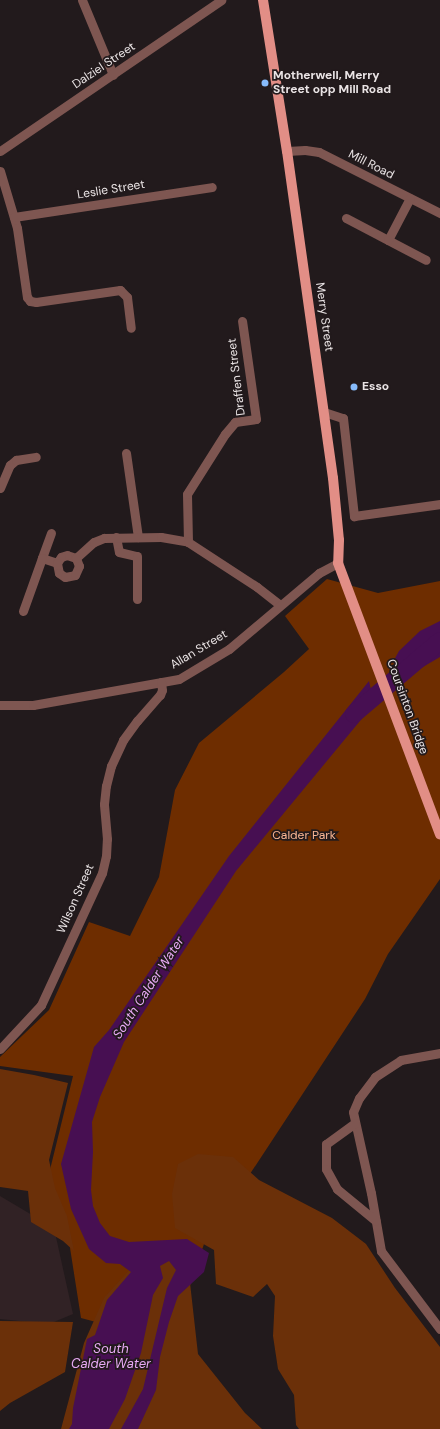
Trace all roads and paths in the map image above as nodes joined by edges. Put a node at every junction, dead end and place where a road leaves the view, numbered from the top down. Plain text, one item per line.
1 (82, 0) edge
2 (221, 0) edge
3 (263, 0) edge
4 (113, 75) junction
5 (0, 151) edge
6 (287, 151) junction
7 (1, 174) edge
8 (212, 187) dead end
9 (410, 198) junction
10 (440, 213) edge
11 (14, 217) junction
12 (346, 218) dead end
13 (388, 240) junction
14 (426, 260) dead end
15 (242, 322) dead end
16 (131, 328) dead end
17 (324, 412) junction
18 (126, 453) dead end
19 (36, 457) dead end
20 (0, 488) edge
21 (440, 504) edge
22 (51, 533) dead end
23 (116, 537) junction
24 (138, 537) junction
25 (188, 542) junction
26 (42, 558) junction
27 (76, 558) junction
28 (57, 563) junction
29 (338, 563) junction
30 (137, 599) dead end
31 (280, 605) junction
32 (23, 611) dead end
33 (366, 634) joint
34 (161, 682) junction
35 (0, 705) edge
36 (440, 834) edge
37 (0, 1050) edge
38 (440, 1053) edge
39 (355, 1123) junction
40 (376, 1221) junction
41 (440, 1329) edge

1 - 4 street
2 - 4 street, Dalziel Street
3 - 6 main road, Merry Street
4 - 5 street, Dalziel Street
6 - 9 street, Mill Road
6 - 17 main road, Merry Street
7 - 11 street
8 - 11 street, Leslie Street
9 - 10 street, Mill Road
9 - 13 street
11 - 16 street
12 - 13 street
13 - 14 street
15 - 25 street, Draffen Street
17 - 21 street
17 - 29 main road, Merry Street
18 - 24 street
19 - 20 street
22 - 26 street
23 - 24 street
23 - 27 street
23 - 30 street
24 - 25 street
25 - 31 street
26 - 28 street
26 - 32 street
27 - 28 street
27 - 28 street
29 - 31 street, Allan Street
29 - 33 main road, Merry Street
31 - 34 street, Allan Street
33 - 36 main road, Coursinton Bridge
34 - 35 street, Allan Street
34 - 37 street, Wilson Street
38 - 39 street
39 - 40 street
39 - 40 street
40 - 41 street

